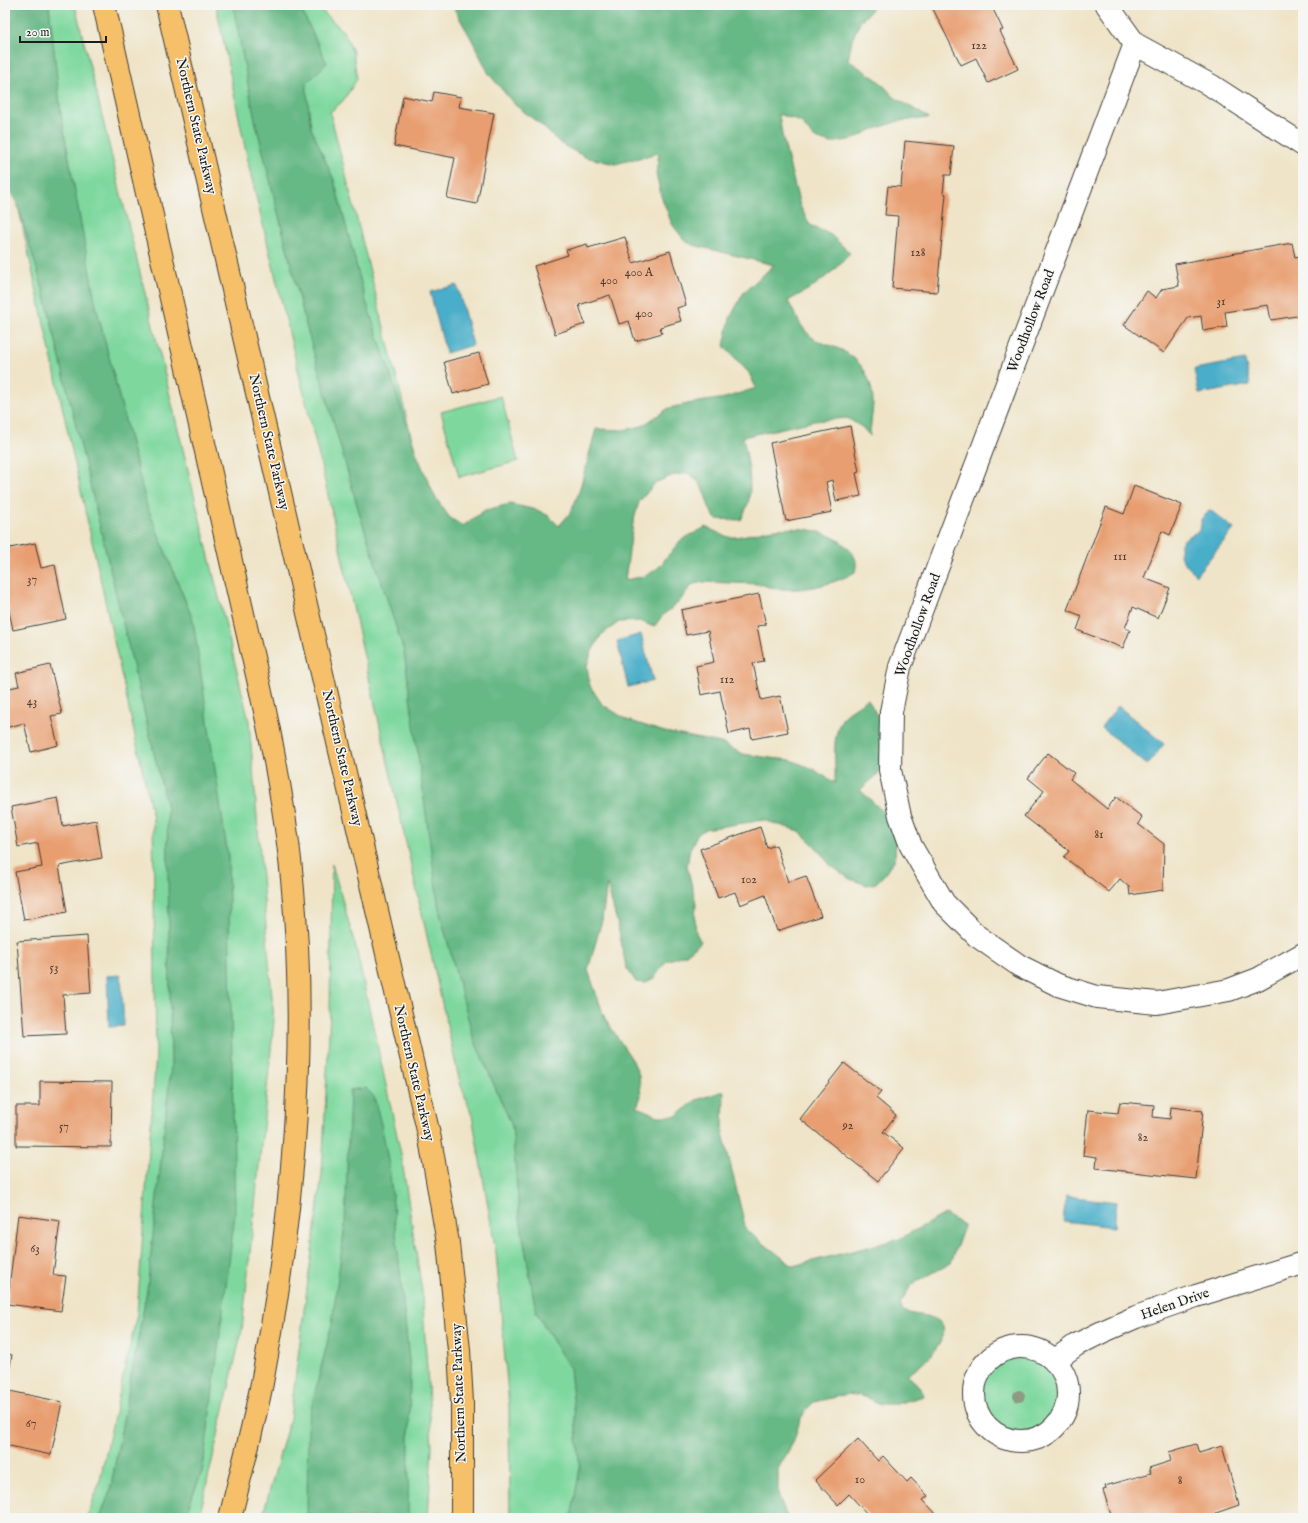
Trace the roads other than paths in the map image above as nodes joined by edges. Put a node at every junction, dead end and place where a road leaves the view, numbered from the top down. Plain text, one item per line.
1 (104, 5) edge
2 (167, 5) edge
3 (1107, 5) edge
4 (1135, 44) junction
5 (1303, 145) edge
6 (1303, 954) edge
7 (1303, 1263) edge
8 (1054, 1361) junction
9 (230, 1518) edge
10 (462, 1518) edge

1 - 9 highway
2 - 10 highway, Northern State Parkway
3 - 4 street
4 - 5 street
4 - 6 street, Woodhollow Road
7 - 8 street, Helen Drive
8 - 8 street

